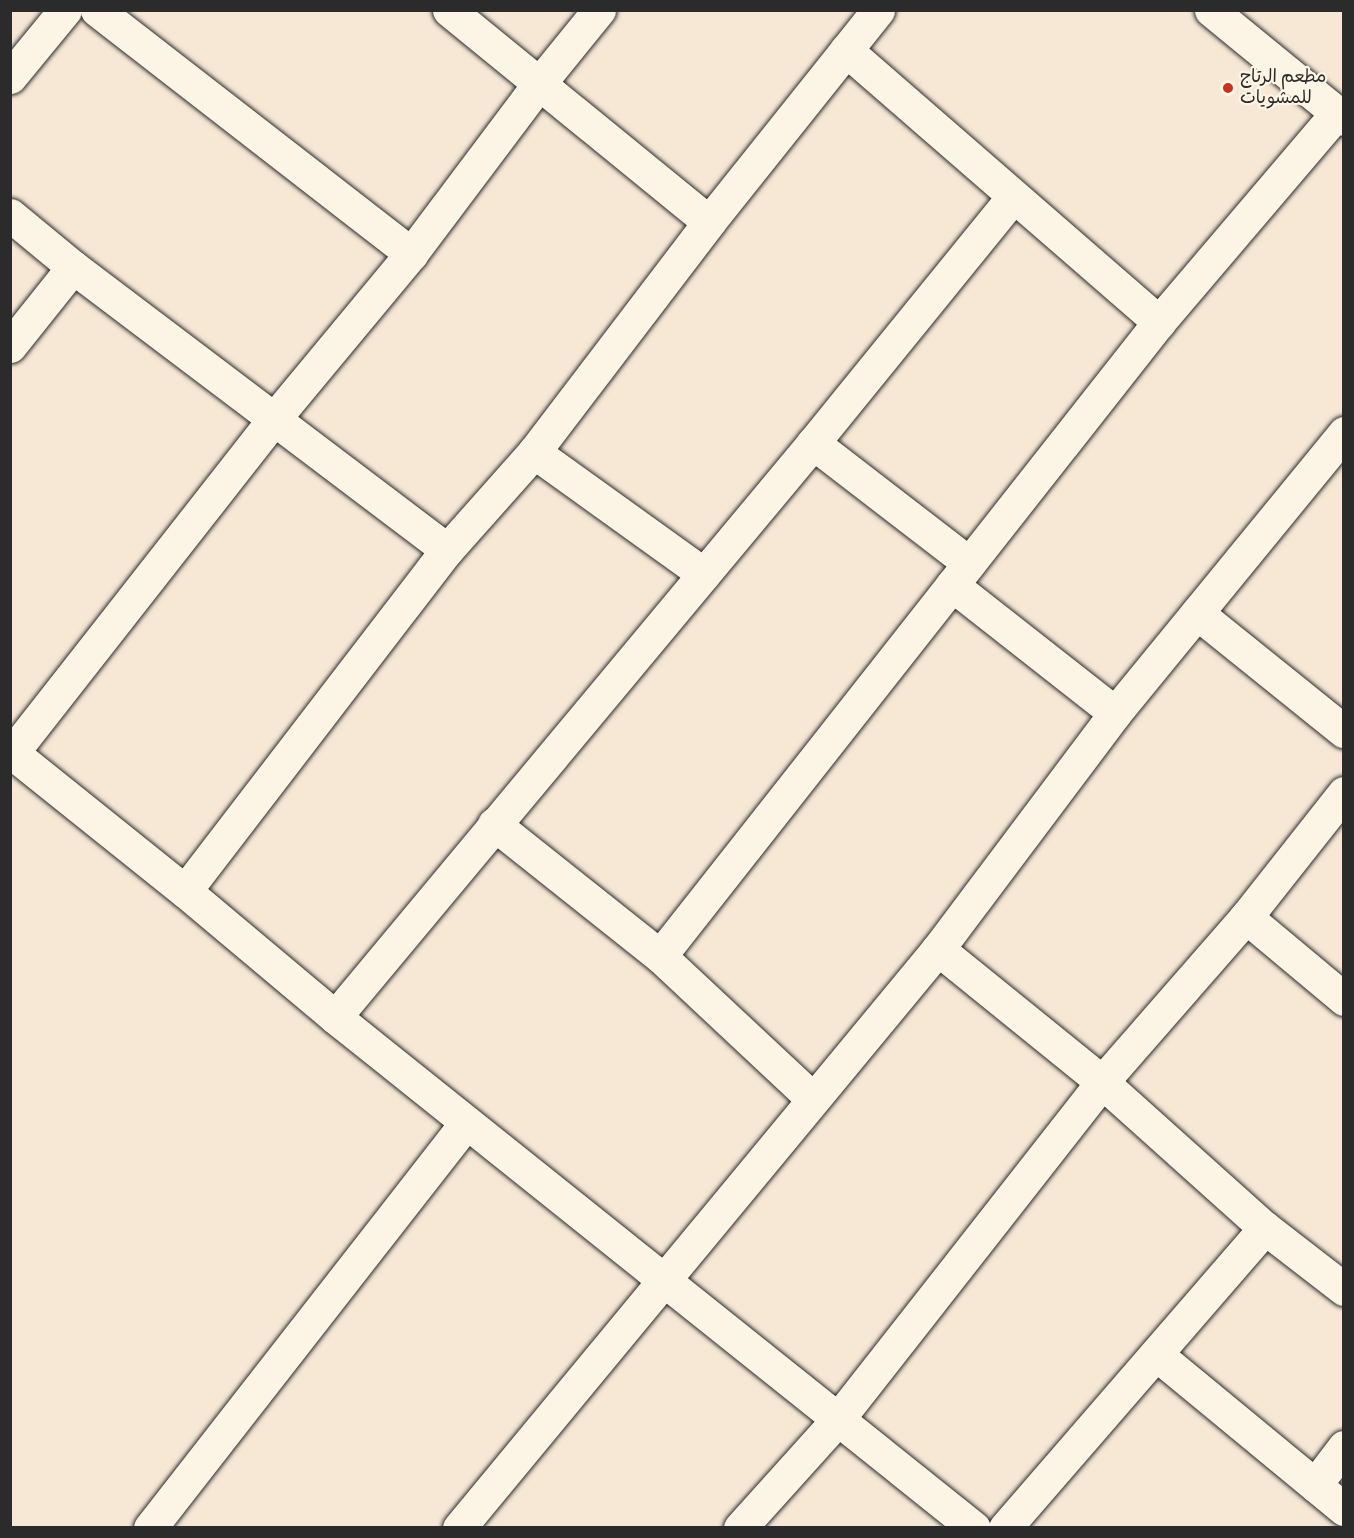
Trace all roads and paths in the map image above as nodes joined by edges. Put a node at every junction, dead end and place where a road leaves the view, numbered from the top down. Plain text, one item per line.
1 (65, 10) edge
2 (97, 10) edge
3 (449, 10) edge
4 (599, 10) edge
5 (878, 10) edge
6 (1211, 10) edge
7 (846, 50) junction
8 (10, 77) edge
9 (538, 85) junction
10 (1340, 116) edge
11 (1013, 197) junction
12 (10, 215) edge
13 (709, 222) junction
14 (411, 254) junction
15 (73, 267) junction
16 (1159, 322) junction
17 (10, 346) edge
18 (274, 419) junction
19 (1344, 433) edge
20 (813, 443) junction
21 (534, 452) junction
22 (447, 550) junction
23 (704, 574) junction
24 (961, 574) junction
25 (1197, 614) junction
26 (1115, 713) junction
27 (1344, 731) edge
28 (11, 752) edge
29 (1344, 793) edge
30 (494, 824) junction
31 (185, 891) junction
32 (1246, 917) junction
33 (938, 949) junction
34 (660, 956) junction
35 (1344, 999) edge
36 (335, 1017) junction
37 (1102, 1082) junction
38 (812, 1098) junction
39 (466, 1123) junction
40 (1265, 1228) junction
41 (665, 1278) junction
42 (1344, 1289) edge
43 (1156, 1354) junction
44 (838, 1419) junction
45 (1344, 1447) edge
46 (1315, 1485) junction
47 (1344, 1509) edge
48 (150, 1527) edge
49 (459, 1527) edge
50 (740, 1527) edge
51 (974, 1527) edge
52 (1005, 1527) edge

1 - 8 street
2 - 14 street
3 - 9 street
4 - 9 street
5 - 7 street
6 - 10 street
7 - 11 street
7 - 13 street
9 - 13 street
9 - 14 street
10 - 16 street
11 - 16 street
11 - 20 street
12 - 15 street
13 - 21 street
14 - 18 street
15 - 17 street
15 - 18 street
16 - 24 street
18 - 22 street
18 - 28 street
19 - 25 street
20 - 23 street
20 - 24 street
21 - 22 street
21 - 23 street
22 - 31 street
23 - 30 street
24 - 26 street
24 - 34 street
25 - 26 street
25 - 27 street
26 - 33 street
28 - 31 street
29 - 32 street
30 - 34 street
30 - 36 street
31 - 36 street
32 - 35 street
32 - 37 street
33 - 37 street
33 - 38 street
34 - 38 street
36 - 39 street
37 - 40 street
37 - 44 street
38 - 41 street
39 - 41 street
39 - 48 street
40 - 42 street
40 - 43 street
41 - 44 street
41 - 49 street
43 - 46 street
43 - 52 street
44 - 50 street
44 - 51 street
45 - 46 street
46 - 47 street

